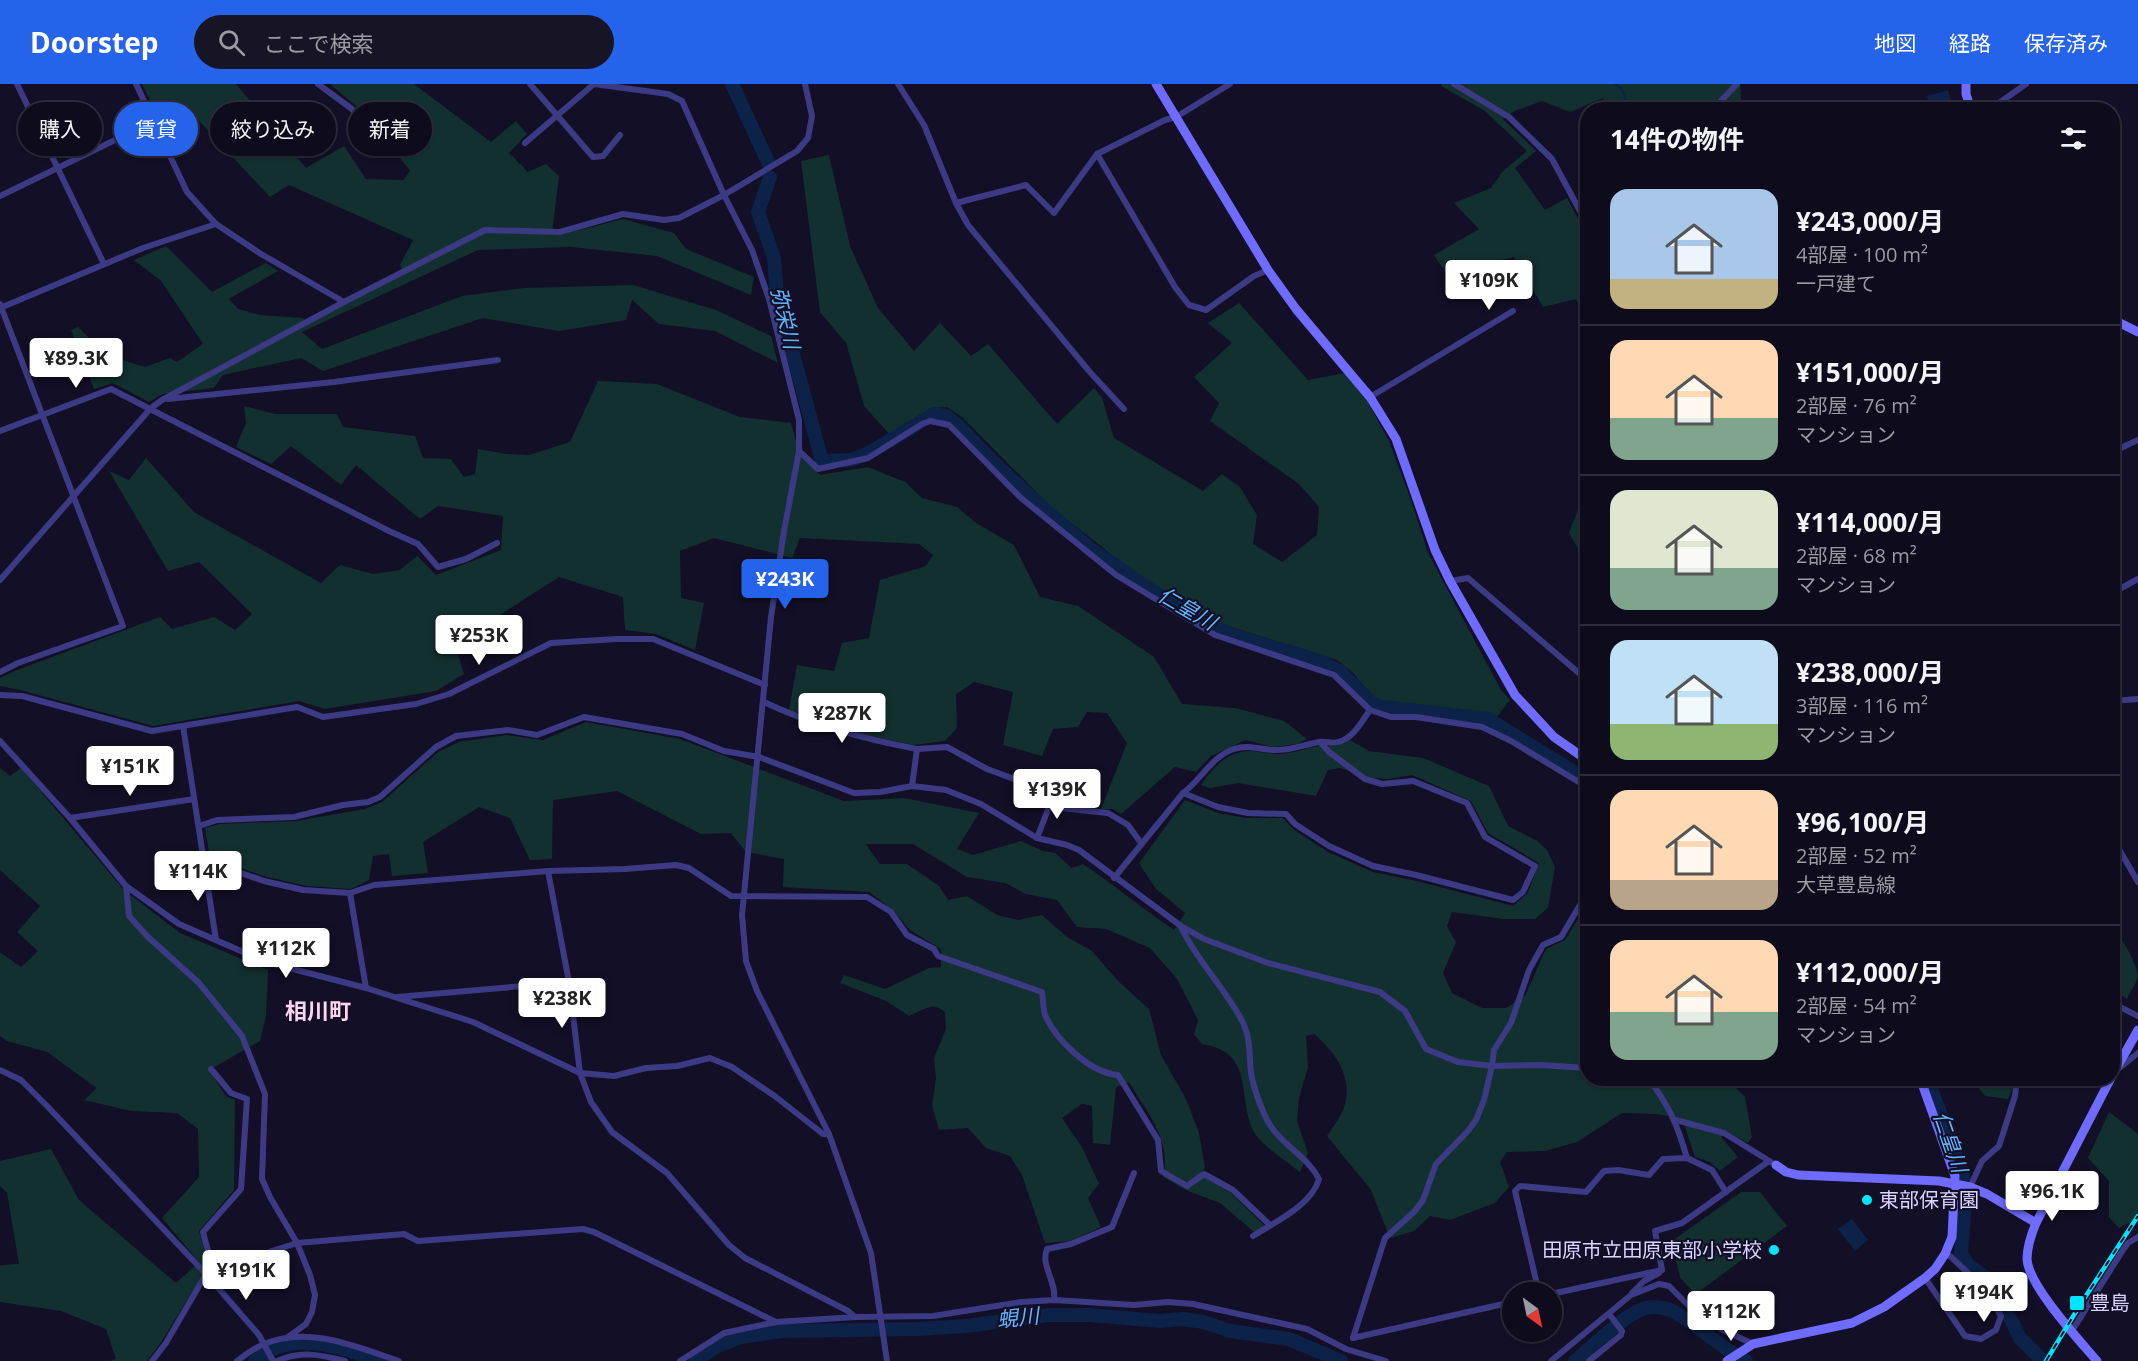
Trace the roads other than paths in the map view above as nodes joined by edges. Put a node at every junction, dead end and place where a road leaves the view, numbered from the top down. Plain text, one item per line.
1 (17, 84) edge
2 (136, 84) edge
3 (318, 84) edge
4 (531, 84) edge
5 (806, 84) edge
6 (898, 84) edge
7 (1156, 84) edge
8 (1230, 84) edge
9 (1454, 84) edge
10 (1737, 84) edge
11 (1966, 84) edge
12 (2026, 84) edge
13 (145, 102) edge
14 (1720, 102) edge
15 (1968, 102) edge
16 (2000, 102) edge
17 (348, 106) edge
18 (556, 114) junction
19 (1176, 117) junction
20 (620, 135) dead end
21 (114, 140) edge
22 (525, 143) dead end
23 (1097, 154) junction
24 (170, 156) edge
25 (57, 168) junction
26 (724, 195) junction
27 (0, 196) edge
28 (956, 203) junction
29 (1580, 211) edge
30 (216, 224) junction
31 (104, 264) junction
32 (1268, 270) junction
33 (345, 302) junction
34 (0, 306) edge
35 (1514, 311) dead end
36 (2120, 323) edge
37 (2138, 332) edge
38 (498, 360) dead end
39 (1370, 397) junction
40 (162, 400) junction
41 (150, 408) junction
42 (1124, 409) dead end
43 (42, 415) junction
44 (0, 431) edge
45 (2138, 440) edge
46 (2120, 448) edge
47 (799, 451) junction
48 (73, 497) junction
49 (497, 543) dead end
50 (2138, 579) edge
51 (0, 580) edge
52 (1450, 581) junction
53 (2120, 589) edge
54 (0, 672) edge
55 (1580, 674) edge
56 (765, 685) junction
57 (0, 694) edge
58 (2138, 699) edge
59 (2120, 700) edge
60 (764, 702) junction
61 (1370, 710) junction
62 (183, 726) junction
63 (0, 741) edge
64 (1320, 742) junction
65 (917, 749) junction
66 (1580, 755) edge
67 (759, 757) junction
68 (1580, 783) edge
69 (912, 786) junction
70 (1183, 793) junction
71 (1053, 794) junction
72 (194, 799) junction
73 (70, 818) junction
74 (199, 826) junction
75 (1037, 838) junction
76 (1141, 843) junction
77 (2120, 851) edge
78 (204, 860) junction
79 (548, 871) junction
80 (1114, 878) junction
81 (2138, 882) edge
82 (126, 886) junction
83 (350, 893) junction
84 (745, 896) junction
85 (1580, 905) edge
86 (1181, 926) junction
87 (216, 940) junction
88 (569, 982) junction
89 (366, 988) junction
90 (393, 997) junction
91 (2120, 1007) edge
92 (2138, 1016) edge
93 (2138, 1030) edge
94 (2138, 1053) edge
95 (2120, 1061) edge
96 (1492, 1066) junction
97 (1580, 1068) edge
98 (2120, 1068) edge
99 (211, 1069) dead end
100 (0, 1070) edge
101 (580, 1073) junction
102 (1654, 1086) edge
103 (1923, 1086) edge
104 (2016, 1086) edge
105 (2106, 1086) edge
106 (1676, 1120) junction
107 (829, 1134) junction
108 (1687, 1158) junction
109 (1773, 1163) junction
110 (1134, 1173) dead end
111 (1955, 1185) junction
112 (1970, 1187) junction
113 (1726, 1192) junction
114 (2036, 1224) junction
115 (1270, 1225) junction
116 (1253, 1236) dead end
117 (2138, 1237) edge
118 (297, 1243) junction
119 (1945, 1254) junction
120 (213, 1270) junction
121 (1662, 1270) junction
122 (206, 1274) junction
123 (1924, 1278) junction
124 (1536, 1282) edge
125 (1562, 1292) edge
126 (1631, 1295) junction
127 (1054, 1300) junction
128 (1502, 1304) edge
129 (1609, 1314) junction
130 (856, 1317) junction
131 (880, 1317) junction
132 (776, 1322) junction
133 (2072, 1331) junction
134 (288, 1337) junction
135 (1753, 1344) junction
136 (266, 1346) junction
137 (274, 1360) edge
138 (152, 1361) edge
139 (237, 1361) edge
140 (345, 1361) edge
141 (399, 1361) edge
142 (680, 1361) edge
143 (887, 1361) edge
144 (1386, 1361) edge
145 (1551, 1361) edge
146 (1589, 1361) edge
147 (1727, 1361) edge
148 (2097, 1361) edge

1 - 25 street
2 - 13 street
3 - 17 street
4 - 18 street
5 - 26 street
6 - 28 street
7 - 19 street
8 - 19 street
9 - 29 street
10 - 14 street
11 - 15 street
12 - 16 street
18 - 20 street
18 - 22 street
18 - 26 street
19 - 23 street
19 - 32 street
21 - 25 street
23 - 28 street
23 - 32 street
24 - 30 street
25 - 27 street
25 - 31 street
26 - 33 street
26 - 47 street
28 - 42 street
30 - 31 street
30 - 33 street
31 - 34 street
32 - 39 street
33 - 40 street
34 - 43 street
35 - 39 street
36 - 37 street
38 - 40 street
39 - 52 street
40 - 41 street
41 - 43 street
41 - 48 street
41 - 49 street
43 - 44 street
43 - 48 street
45 - 46 street
47 - 56 street
47 - 61 street
48 - 51 street
48 - 54 street
50 - 53 street
52 - 55 street
52 - 66 street
56 - 60 street
56 - 62 street
57 - 62 street
58 - 59 street
60 - 65 street
60 - 67 street
61 - 64 street
61 - 68 street
62 - 72 street
63 - 73 street
64 - 70 street
64 - 70 street
65 - 69 street
65 - 71 street
67 - 69 street
67 - 74 street
67 - 84 street
69 - 75 street
70 - 76 street
71 - 75 street
71 - 76 street
72 - 73 street
72 - 74 street
73 - 82 street
74 - 78 street
75 - 80 street
76 - 80 street
77 - 81 street
78 - 83 street
78 - 87 street
79 - 83 street
79 - 84 street
79 - 88 street
80 - 86 street
82 - 87 street
82 - 118 street
83 - 89 street
84 - 107 street
84 - 115 street
85 - 96 street
86 - 96 street
86 - 115 street
87 - 89 street
88 - 90 street
88 - 101 street
89 - 90 street
90 - 101 street
91 - 92 street
93 - 95 street
94 - 98 street
96 - 97 street
96 - 128 street
99 - 120 street
100 - 122 street
101 - 107 street
101 - 130 street
102 - 106 street
103 - 111 street
104 - 112 street
105 - 114 street
106 - 108 street
106 - 109 street
107 - 131 street
108 - 113 street
108 - 124 street
109 - 111 street
109 - 113 street
110 - 127 street
111 - 112 street
111 - 119 street
112 - 114 street
113 - 121 street
114 - 133 street
115 - 116 street
117 - 133 street
118 - 120 street
118 - 132 street
118 - 134 street
119 - 123 street
119 - 123 street
120 - 122 street
121 - 125 street
121 - 126 street
122 - 136 street
122 - 138 street
123 - 135 street
126 - 129 street
126 - 135 street
127 - 131 street
127 - 144 street
129 - 145 street
129 - 146 street
130 - 131 street
130 - 132 street
131 - 143 street
132 - 142 street
133 - 148 street
134 - 136 street
134 - 141 street
135 - 147 street
136 - 137 street
136 - 139 street
137 - 140 street

